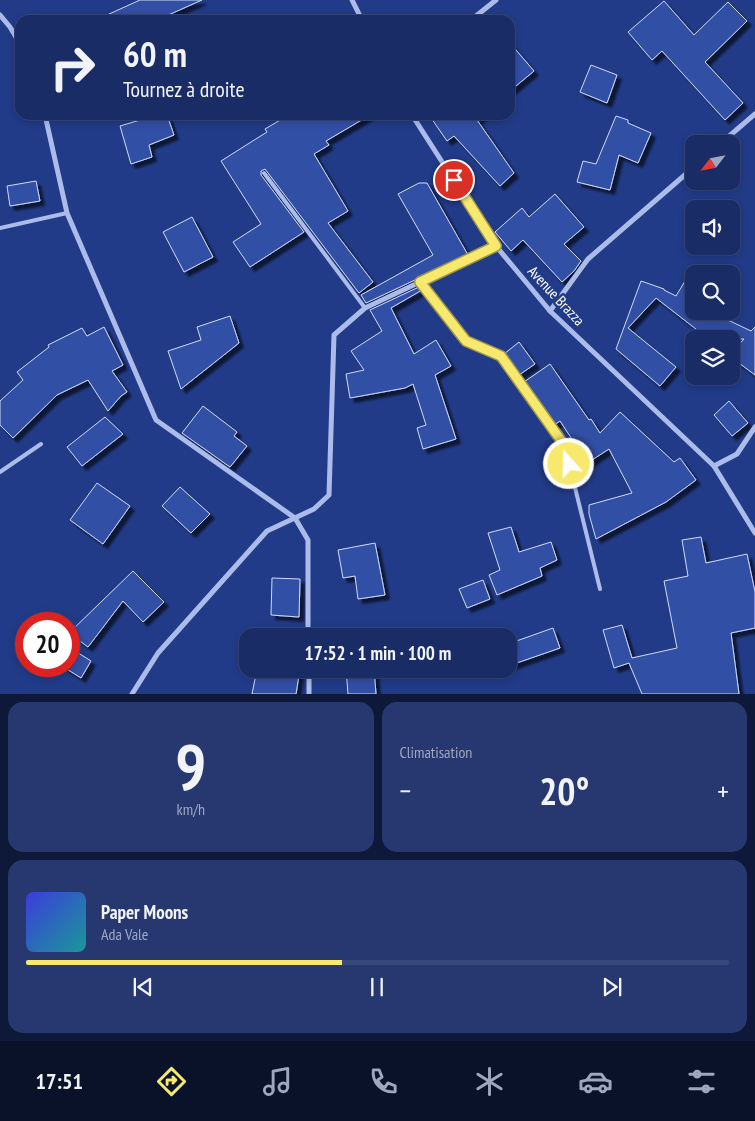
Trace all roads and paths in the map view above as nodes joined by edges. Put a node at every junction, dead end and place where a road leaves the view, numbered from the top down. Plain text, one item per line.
1 (352, 0) edge
2 (496, 0) edge
3 (360, 15) edge
4 (477, 15) edge
5 (0, 16) edge
6 (15, 36) edge
7 (755, 114) edge
8 (46, 120) edge
9 (415, 120) edge
10 (730, 135) edge
11 (264, 173) dead end
12 (685, 175) edge
13 (67, 213) junction
14 (0, 228) edge
15 (496, 246) junction
16 (420, 282) junction
17 (365, 308) junction
18 (550, 311) junction
19 (755, 426) edge
20 (42, 444) dead end
21 (714, 466) junction
22 (0, 472) edge
23 (295, 518) junction
24 (755, 533) edge
25 (600, 590) dead end
26 (308, 628) edge
27 (309, 678) edge
28 (132, 694) edge
29 (309, 694) edge

1 - 3 street
2 - 4 street
5 - 6 street
7 - 10 street
8 - 13 street
9 - 15 street, Avenue Brazza
11 - 17 lane
12 - 18 street
13 - 14 lane
13 - 23 street
15 - 16 street
15 - 18 street, Avenue Brazza
16 - 17 street
16 - 25 lane
17 - 23 street
18 - 21 street, Avenue Brazza
19 - 21 street
20 - 22 lane
21 - 24 street, Avenue Brazza
23 - 26 street
23 - 28 street
27 - 29 street

